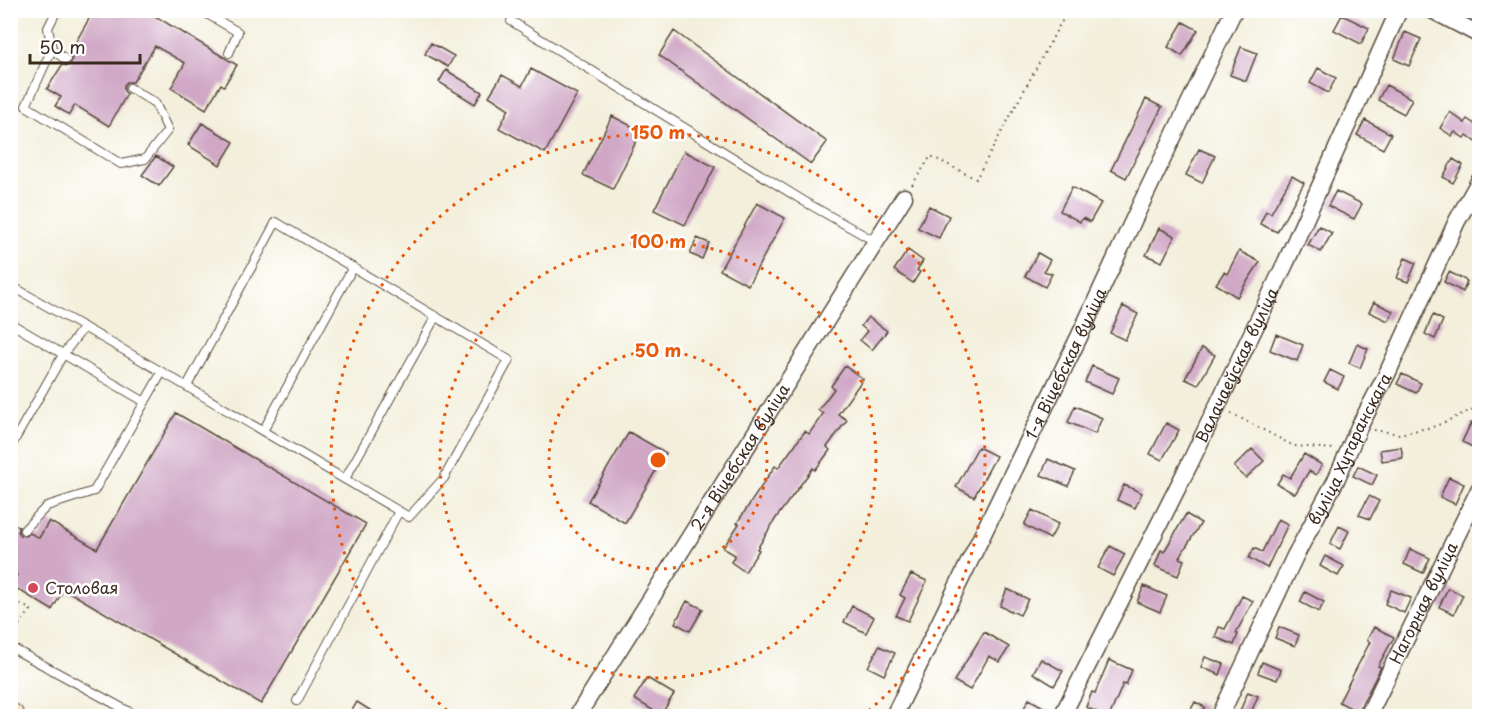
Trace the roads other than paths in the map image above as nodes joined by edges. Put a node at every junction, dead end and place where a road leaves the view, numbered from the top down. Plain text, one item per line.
1 (57, 10) edge
2 (200, 10) edge
3 (1234, 10) edge
4 (1399, 10) edge
5 (1432, 10) edge
6 (511, 21) dead end
7 (1479, 35) edge
8 (52, 49) junction
9 (229, 53) dead end
10 (66, 60) dead end
11 (130, 88) dead end
12 (1479, 180) edge
13 (904, 197) road end
14 (876, 242) junction
15 (353, 267) junction
16 (10, 285) edge
17 (436, 316) junction
18 (10, 323) edge
19 (84, 327) junction
20 (64, 353) junction
21 (162, 372) junction
22 (186, 386) junction
23 (145, 402) junction
24 (263, 431) junction
25 (10, 448) edge
26 (345, 479) junction
27 (1479, 488) edge
28 (399, 511) junction
29 (24, 530) dead end
30 (10, 646) edge
31 (297, 701) dead end
32 (137, 717) edge
33 (577, 717) edge
34 (894, 717) edge
35 (1062, 717) edge
36 (1220, 717) edge
37 (1368, 717) edge

1 - 8 lane
2 - 9 lane
3 - 34 street, 1-я Віцебская вуліца
4 - 35 street, Валачаеўская вуліца
5 - 7 street
6 - 14 lane
8 - 10 lane
8 - 11 lane
12 - 36 street, вуліца Хутаранскага
13 - 14 street, 2-я Віцебская вуліца
14 - 33 street, 2-я Віцебская вуліца
15 - 17 lane
15 - 22 lane
15 - 24 lane
16 - 19 lane
17 - 26 lane
17 - 28 lane
18 - 20 lane
19 - 20 lane
19 - 21 lane
20 - 23 lane
20 - 25 lane
21 - 22 lane
21 - 23 lane
22 - 24 lane
23 - 29 lane
24 - 26 lane
26 - 28 lane
27 - 37 street, Нагорная вуліца
28 - 31 lane
30 - 32 lane

